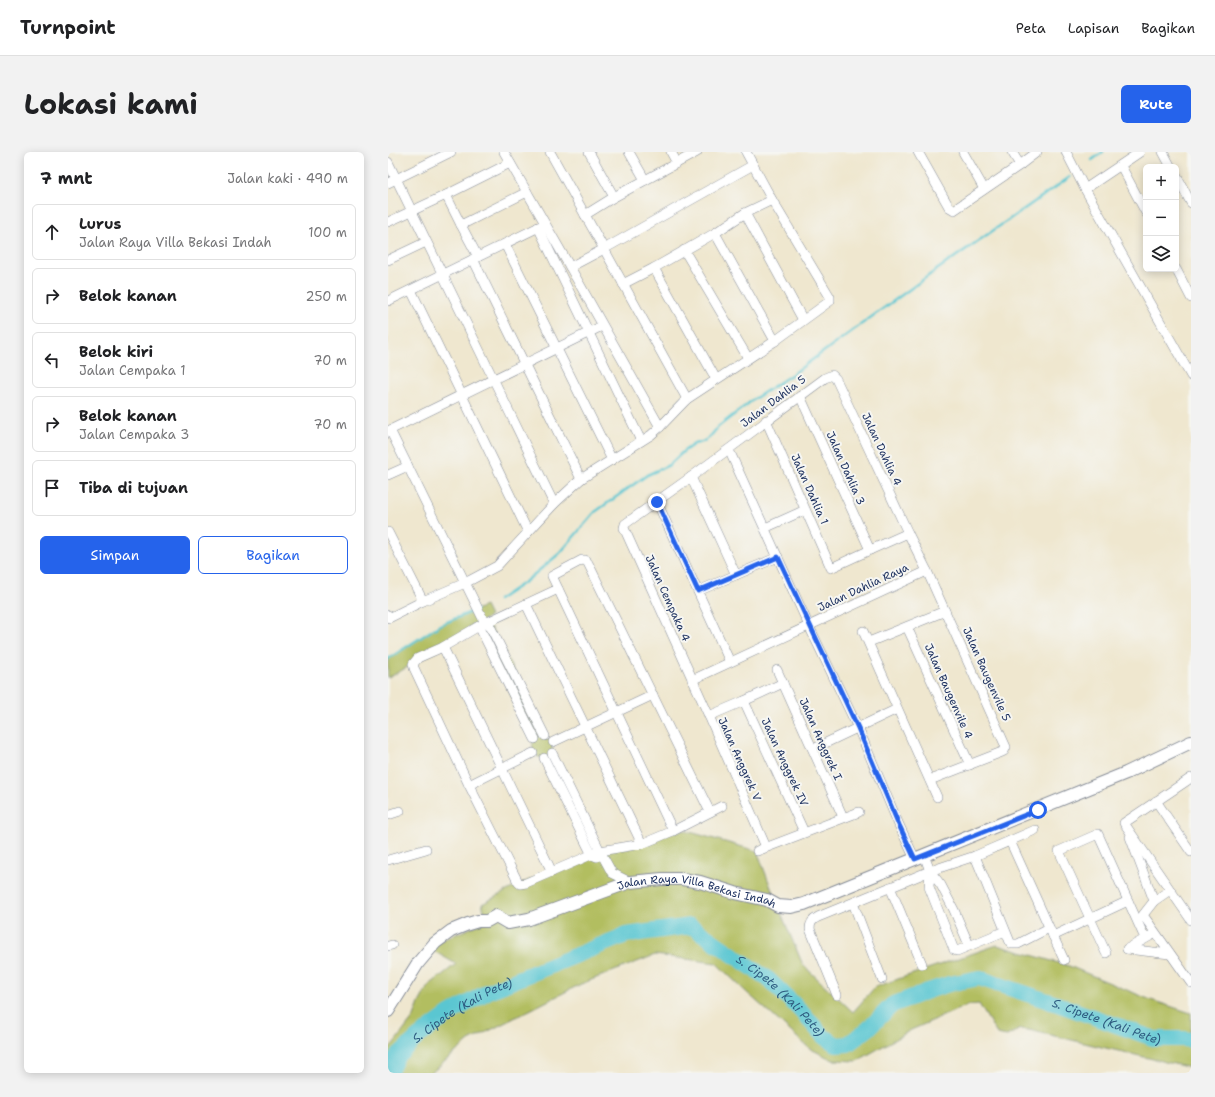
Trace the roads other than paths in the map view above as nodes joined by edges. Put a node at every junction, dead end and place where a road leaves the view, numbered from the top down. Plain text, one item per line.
1 (451, 152) edge
2 (504, 152) edge
3 (550, 152) edge
4 (589, 152) edge
5 (629, 152) edge
6 (671, 152) edge
7 (697, 152) edge
8 (746, 152) edge
9 (918, 152) edge
10 (963, 152) edge
11 (1012, 152) edge
12 (1037, 152) edge
13 (1140, 152) edge
14 (1163, 152) edge
15 (1067, 154) edge
16 (388, 162) edge
17 (510, 163) junction
18 (677, 163) junction
19 (1170, 164) edge
20 (753, 165) junction
21 (1020, 165) junction
22 (1121, 166) junction
23 (645, 180) junction
24 (392, 181) edge
25 (1179, 181) edge
26 (984, 189) junction
27 (1085, 189) junction
28 (527, 192) junction
29 (446, 195) junction
30 (614, 197) junction
31 (772, 200) junction
32 (1191, 203) edge
33 (1143, 207) edge
34 (411, 210) junction
35 (745, 214) junction
36 (585, 215) junction
37 (388, 222) edge
38 (461, 225) junction
39 (542, 226) junction
40 (715, 233) junction
41 (426, 242) junction
42 (505, 244) junction
43 (604, 249) junction
44 (684, 250) junction
45 (476, 258) junction
46 (388, 260) edge
47 (570, 267) junction
48 (654, 268) junction
49 (1179, 272) edge
50 (442, 274) junction
51 (1187, 280) edge
52 (623, 284) junction
53 (410, 290) junction
54 (1191, 298) edge
55 (388, 301) edge
56 (803, 320) junction
57 (602, 326) junction
58 (589, 332) junction
59 (775, 341) junction
60 (556, 348) junction
61 (748, 358) junction
62 (524, 364) junction
63 (832, 376) joint
64 (1191, 376) edge
65 (493, 379) junction
66 (716, 379) junction
67 (461, 395) junction
68 (800, 396) junction
69 (687, 399) junction
70 (766, 420) junction
71 (660, 427) junction
72 (389, 430) edge
73 (641, 441) junction
74 (729, 450) junction
75 (612, 460) junction
76 (408, 466) junction
77 (388, 475) edge
78 (691, 478) junction
79 (581, 479) junction
80 (657, 502) junction
81 (554, 504) junction
82 (806, 510) junction
83 (624, 527) joint
84 (765, 528) junction
85 (388, 532) edge
86 (528, 532) junction
87 (908, 533) junction
88 (870, 550) junction
89 (778, 557) junction
90 (927, 571) junction
91 (736, 575) junction
92 (465, 583) junction
93 (558, 589) junction
94 (698, 591) junction
95 (423, 601) junction
96 (526, 604) junction
97 (945, 611) junction
98 (388, 618) edge
99 (483, 623) junction
100 (810, 626) junction
101 (907, 626) junction
102 (863, 631) dead end
103 (869, 642) junction
104 (443, 647) junction
105 (730, 662) junction
106 (777, 670) dead end
107 (692, 680) junction
108 (783, 683) junction
109 (653, 695) junction
110 (744, 702) junction
111 (897, 709) junction
112 (616, 712) junction
113 (709, 716) junction
114 (585, 728) junction
115 (858, 728) junction
116 (545, 736) junction
117 (535, 739) junction
118 (553, 742) junction
119 (1191, 742) edge
120 (813, 749) junction
121 (533, 753) junction
122 (552, 753) junction
123 (544, 758) junction
124 (970, 765) junction
125 (502, 769) junction
126 (930, 780) junction
127 (1190, 781) edge
128 (469, 785) junction
129 (937, 797) dead end
130 (1156, 801) junction
131 (722, 806) dead end
132 (400, 811) dead end
133 (710, 812) junction
134 (859, 812) dead end
135 (388, 815) edge
136 (843, 817) junction
137 (1124, 823) junction
138 (1035, 830) dead end
139 (673, 831) junction
140 (804, 832) junction
141 (1010, 841) junction
142 (642, 844) junction
143 (426, 849) dead end
144 (1191, 852) edge
145 (599, 855) junction
146 (974, 856) junction
147 (919, 857) junction
148 (388, 860) edge
149 (930, 871) junction
150 (552, 872) junction
151 (630, 882) junction
152 (890, 887) junction
153 (1170, 890) junction
154 (1128, 901) junction
155 (1154, 901) junction
156 (852, 903) junction
157 (1090, 919) junction
158 (1191, 920) edge
159 (1005, 931) junction
160 (1051, 932) junction
161 (1155, 933) junction
162 (1143, 934) dead end
163 (969, 946) junction
164 (1106, 953) dead end
165 (1170, 954) junction
166 (1064, 960) dead end
167 (922, 964) dead end
168 (882, 979) dead end
169 (1191, 983) edge
170 (837, 995) dead end
171 (388, 1011) edge

1 - 24 street
2 - 17 street
3 - 36 street
4 - 30 street
5 - 23 street
6 - 18 street
7 - 18 street
8 - 20 street
9 - 26 street
10 - 26 street
11 - 21 street
12 - 21 street
13 - 22 street
14 - 19 street
15 - 27 street
16 - 24 street
17 - 28 street
17 - 29 street
18 - 23 street
20 - 31 street
20 - 43 street
21 - 26 street
22 - 27 street
22 - 33 street
23 - 30 street
24 - 34 street
25 - 32 street
27 - 64 street
28 - 38 street
28 - 39 street
29 - 34 street
29 - 38 street
30 - 36 street
31 - 35 street
31 - 56 street
34 - 37 street
34 - 41 street
35 - 40 street
35 - 56 street
36 - 43 street
38 - 45 street
39 - 42 street
39 - 47 street
39 - 58 street
40 - 44 street
40 - 59 street
41 - 46 street
41 - 50 street
42 - 45 street
42 - 60 street
43 - 47 street
43 - 52 street
44 - 48 street
44 - 61 street
45 - 50 street
45 - 62 street
47 - 57 street
48 - 52 street
48 - 66 street
49 - 51 street
50 - 53 street
50 - 65 street
51 - 54 street
52 - 69 street
53 - 55 street
53 - 67 street
56 - 59 street
57 - 58 street
57 - 71 street
58 - 60 street
58 - 73 street
59 - 61 street
60 - 62 street
60 - 75 street
61 - 66 street
62 - 65 street
62 - 79 street
63 - 68 street, Jalan Dahlia 5
63 - 87 street, Jalan Dahlia 4
65 - 67 street
65 - 81 street
66 - 69 street
67 - 72 street
67 - 86 street
68 - 70 street, Jalan Dahlia 5
68 - 88 street, Jalan Dahlia 3
69 - 71 street
70 - 74 street, Jalan Dahlia 5
70 - 82 street, Jalan Dahlia 1
71 - 73 street
72 - 76 street
73 - 75 street
74 - 78 street, Jalan Dahlia 5
74 - 84 street
75 - 79 street
76 - 77 street
76 - 92 street
78 - 80 street, Jalan Dahlia 5
78 - 91 street
79 - 81 street
80 - 83 street, Jalan Dahlia 5
80 - 94 street
81 - 86 street
82 - 84 street
82 - 88 street, Jalan Dahlia 1
83 - 107 street, Jalan Cempaka 4
84 - 89 street
85 - 95 street
86 - 92 street
87 - 88 street
87 - 90 street, Jalan Dahlia 4
89 - 91 street
89 - 100 street
90 - 97 street, Jalan Baugenvile 5
90 - 100 street, Jalan Dahlia Raya
91 - 94 street
92 - 95 street
92 - 99 street
93 - 96 street
93 - 109 street
93 - 112 street
94 - 105 street
95 - 98 street
96 - 99 street
96 - 114 street
97 - 101 street
97 - 124 street, Jalan Baugenvile 5
99 - 104 street
99 - 116 street
99 - 117 street
100 - 105 street, Jalan Dahlia Raya
100 - 115 street
101 - 103 street
101 - 124 street, Jalan Baugenvile 4
102 - 103 street
103 - 111 street
104 - 125 street
104 - 128 street
105 - 107 street, Jalan Dahlia Raya
106 - 108 street, Jalan Anggrek I
107 - 113 street, Jalan Anggrek V
108 - 110 street
108 - 120 street, Jalan Anggrek I
109 - 112 street
109 - 133 street
110 - 113 street
110 - 140 street, Jalan Anggrek IV
111 - 115 street
111 - 126 street
112 - 114 street
112 - 139 street
113 - 140 street, Jalan Anggrek V
114 - 118 street
114 - 142 street
115 - 120 street
115 - 147 street
116 - 117 street
116 - 118 street
117 - 121 street
118 - 122 street
119 - 147 main road, Jalan Raya Villa Bekasi Indah
120 - 136 street, Jalan Anggrek I
121 - 123 street
121 - 125 street
122 - 123 street
122 - 145 street
123 - 145 street
124 - 126 street
125 - 128 street
125 - 150 street
126 - 129 street
127 - 130 street
128 - 150 street
130 - 137 street
130 - 144 street
131 - 133 street
132 - 135 street
133 - 139 street
134 - 136 street
136 - 140 street
137 - 153 street
137 - 155 street
138 - 141 street
139 - 142 street
141 - 146 street
141 - 160 street
142 - 145 street
143 - 148 street
145 - 150 street
145 - 151 street
146 - 149 street
146 - 159 street
147 - 149 street
147 - 151 main road, Jalan Raya Villa Bekasi Indah
149 - 152 street
149 - 163 street
149 - 163 street
151 - 171 main road, Jalan Raya Villa Bekasi Indah
152 - 156 street
152 - 167 street
153 - 155 street
153 - 158 street
154 - 157 street
154 - 157 street
154 - 162 street
155 - 161 street
156 - 168 street
156 - 170 street
157 - 160 street
157 - 164 street
159 - 160 street
159 - 163 street
160 - 166 street
161 - 165 street
161 - 165 street
165 - 169 street

